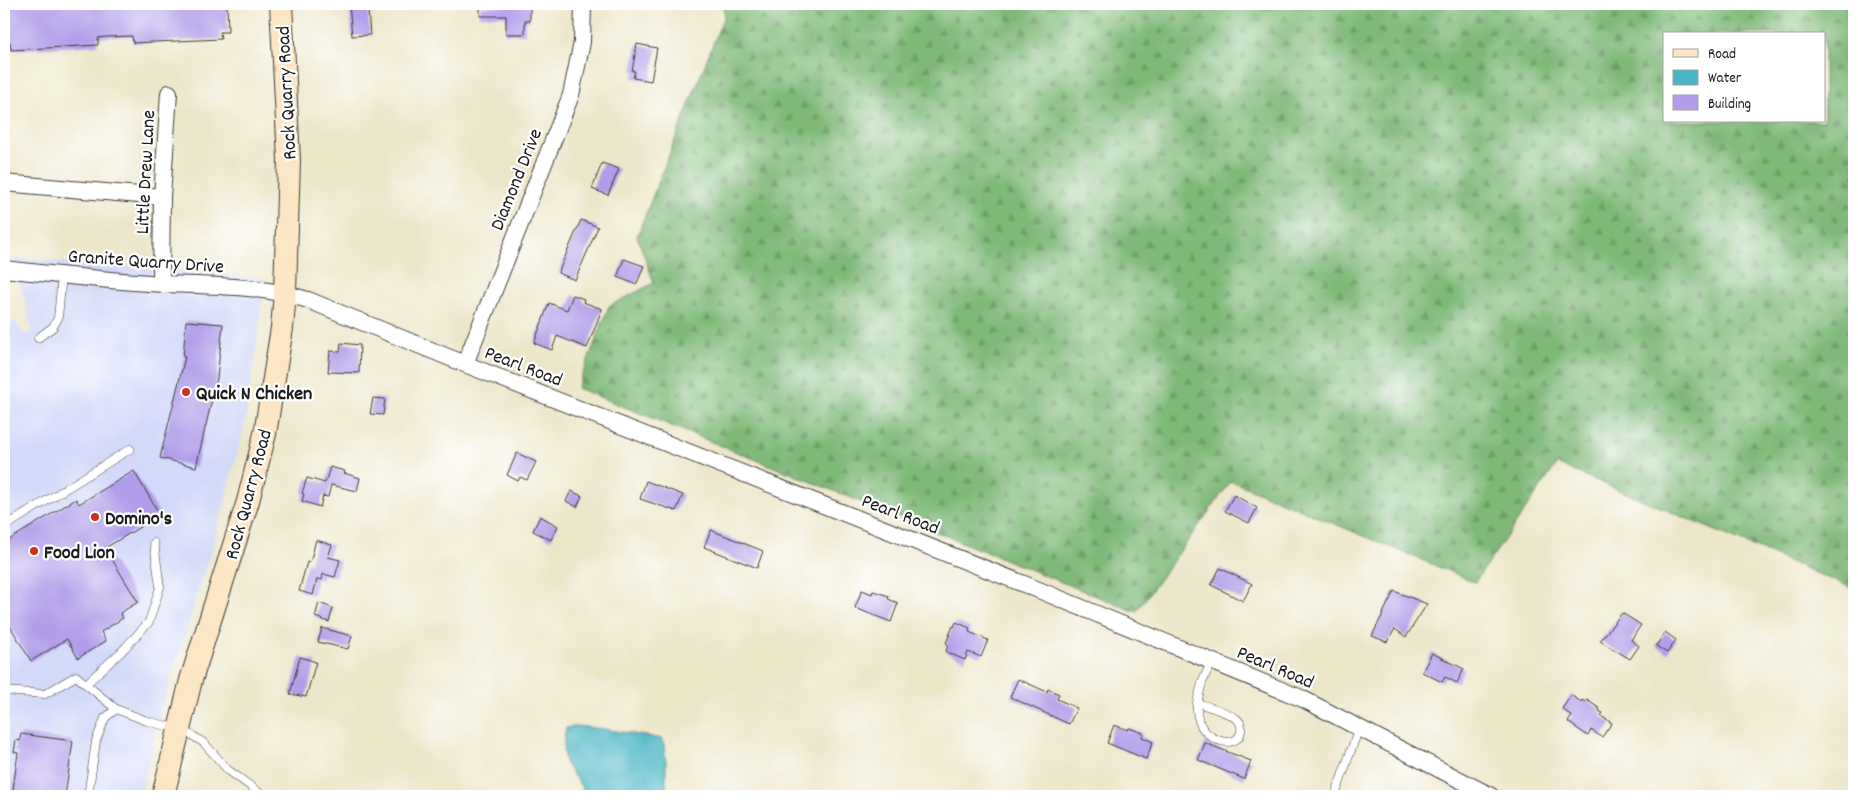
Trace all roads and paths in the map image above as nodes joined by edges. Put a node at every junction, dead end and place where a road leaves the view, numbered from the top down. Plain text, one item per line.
1 (281, 4) edge
2 (583, 4) edge
3 (170, 93) dead end
4 (4, 184) edge
5 (162, 197) junction
6 (4, 269) edge
7 (62, 275) junction
8 (161, 284) junction
9 (285, 293) junction
10 (38, 338) dead end
11 (465, 364) junction
12 (130, 449) dead end
13 (4, 527) edge
14 (154, 543) dead end
15 (1211, 662) junction
16 (86, 684) junction
17 (4, 691) edge
18 (1197, 703) junction
19 (116, 709) junction
20 (1359, 728) junction
21 (179, 729) junction
22 (1337, 790) dead end
23 (88, 796) edge
24 (163, 796) edge
25 (264, 796) edge
26 (1491, 796) edge

1 - 9 main road, Rock Quarry Road
2 - 11 street, Diamond Drive
3 - 5 street, Little Drew Lane
4 - 5 street
5 - 8 street, Little Drew Lane
6 - 7 street, Granite Quarry Drive
7 - 8 street, Granite Quarry Drive
7 - 10 lane
8 - 9 street, Granite Quarry Drive
9 - 11 street, Pearl Road
9 - 21 main road, Rock Quarry Road
11 - 15 street, Pearl Road
12 - 13 lane
14 - 16 lane
15 - 18 lane
15 - 20 street, Pearl Road
16 - 17 lane
16 - 19 lane
18 - 18 lane
19 - 21 lane
19 - 23 lane
20 - 22 lane
20 - 26 street, Pearl Road
21 - 24 main road, Rock Quarry Road
21 - 25 lane

